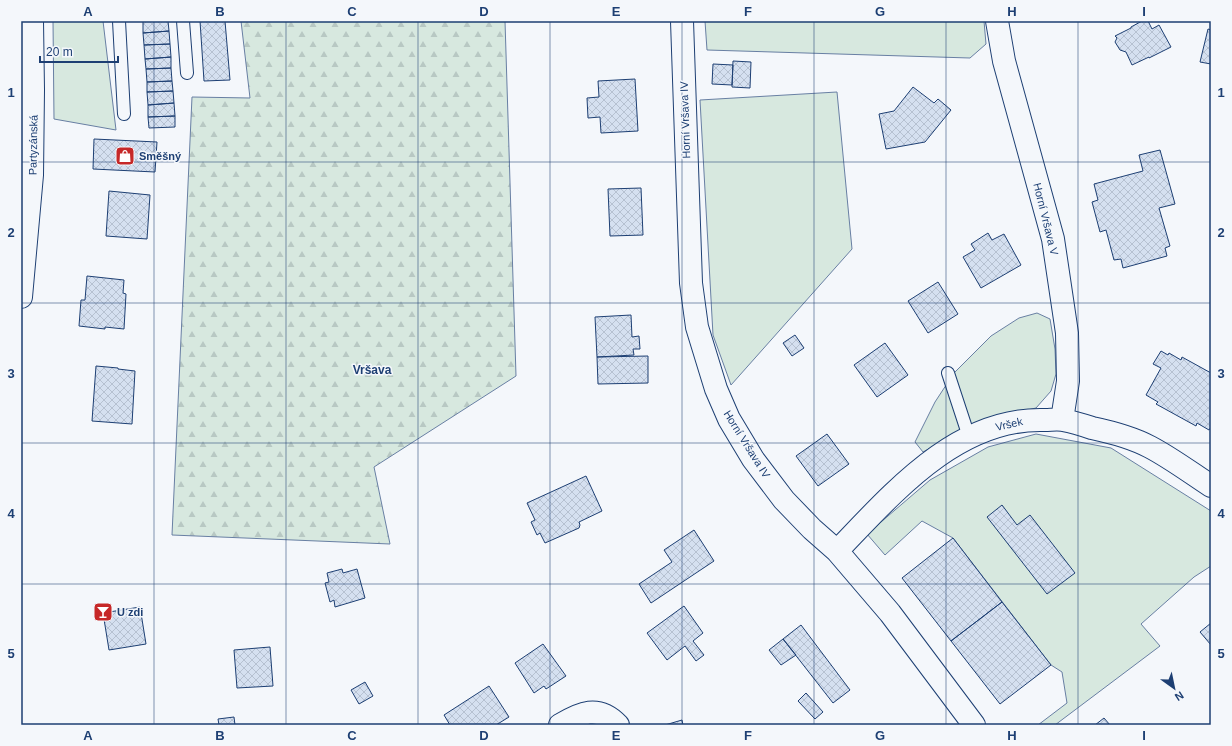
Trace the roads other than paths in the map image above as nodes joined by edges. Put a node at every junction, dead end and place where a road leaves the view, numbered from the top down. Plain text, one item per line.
1 (32, 21) edge
2 (119, 21) edge
3 (183, 21) edge
4 (682, 21) edge
5 (997, 21) edge
6 (187, 73) dead end
7 (124, 114) dead end
8 (22, 268) edge
9 (21, 297) edge
10 (948, 373) dead end
11 (1062, 420) junction
12 (969, 437) junction
13 (1211, 486) edge
14 (837, 551) junction
15 (560, 725) edge
16 (618, 725) edge
17 (974, 725) edge

1 - 8 street, Partyzánská
2 - 7 lane
3 - 6 lane
4 - 14 street, Horní Vršava IV
5 - 11 street, Horní Vršava V
8 - 9 street, Partyzánská
10 - 12 lane
11 - 12 street, Vršek
11 - 13 street, Vršek
12 - 14 street, Vršek
14 - 17 street, Horní Vršava IV
15 - 16 street

